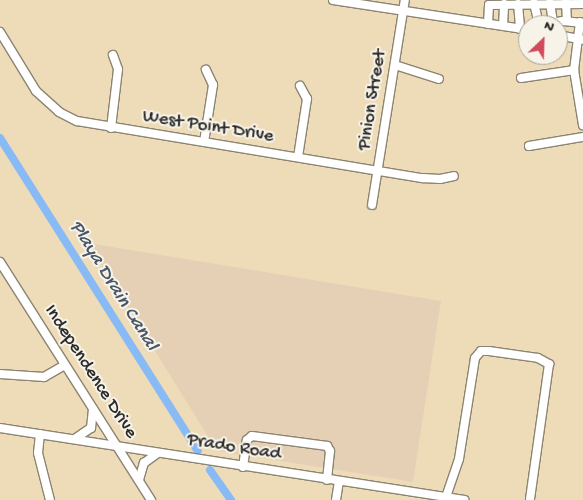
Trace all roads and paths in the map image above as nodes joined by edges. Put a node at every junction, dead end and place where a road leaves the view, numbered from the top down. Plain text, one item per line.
1 (333, 0) edge
2 (405, 0) edge
3 (566, 2) junction
4 (534, 3) junction
5 (550, 3) junction
6 (504, 4) junction
7 (518, 4) junction
8 (583, 4) edge
9 (403, 11) junction
10 (521, 15) edge
11 (537, 15) edge
12 (552, 15) edge
13 (567, 15) edge
14 (568, 21) edge
15 (581, 22) edge
16 (488, 24) junction
17 (503, 26) junction
18 (518, 28) edge
19 (0, 32) edge
20 (580, 39) edge
21 (113, 55) dead end
22 (395, 65) junction
23 (206, 70) dead end
24 (574, 70) junction
25 (521, 78) dead end
26 (439, 79) dead end
27 (579, 81) edge
28 (300, 86) dead end
29 (581, 107) edge
30 (583, 125) edge
31 (111, 128) junction
32 (583, 137) edge
33 (204, 142) junction
34 (529, 146) dead end
35 (298, 157) junction
36 (379, 169) junction
37 (454, 176) dead end
38 (372, 205) dead end
39 (0, 262) edge
40 (65, 365) junction
41 (0, 374) edge
42 (93, 407) junction
43 (0, 428) edge
44 (40, 434) junction
45 (72, 438) junction
46 (118, 446) junction
47 (158, 452) junction
48 (243, 467) junction
49 (139, 480) junction
50 (327, 480) junction
51 (339, 482) junction
52 (446, 499) edge
53 (50, 500) edge
54 (152, 500) edge
55 (336, 500) edge
56 (464, 500) edge
57 (530, 500) edge

1 - 9 street
2 - 9 street, Pinion Street
3 - 5 street
3 - 8 street
3 - 13 street
4 - 5 street
4 - 7 street
4 - 11 street
5 - 12 street
6 - 7 street
6 - 16 street
6 - 17 street
7 - 10 street
9 - 16 street
9 - 22 street, Pinion Street
14 - 15 street
15 - 20 street
16 - 17 street
17 - 18 street
19 - 31 street, West Point Drive
20 - 24 street
21 - 31 street
22 - 26 street
22 - 36 street, Pinion Street
23 - 33 street
24 - 25 street
24 - 27 street
27 - 29 street
28 - 35 street
29 - 30 street
31 - 33 street, West Point Drive
32 - 34 street
33 - 35 street, West Point Drive
35 - 36 street, West Point Drive
36 - 37 street, West Point Drive
36 - 38 street, Pinion Street
39 - 40 street, Independence Drive
40 - 41 street
40 - 42 street, Independence Drive
42 - 45 street
42 - 46 street, Independence Drive
43 - 44 street, Prado Road
44 - 45 street, Prado Road
44 - 53 street
45 - 46 street, Prado Road
46 - 47 street, Prado Road
46 - 49 street, Independence Drive
47 - 48 street, Prado Road
47 - 49 street
48 - 50 street, Prado Road
48 - 50 street
49 - 54 street, Independence Drive
50 - 51 street, Prado Road
51 - 52 street, Prado Road
51 - 55 street
52 - 56 street, Prado Road
52 - 57 street

